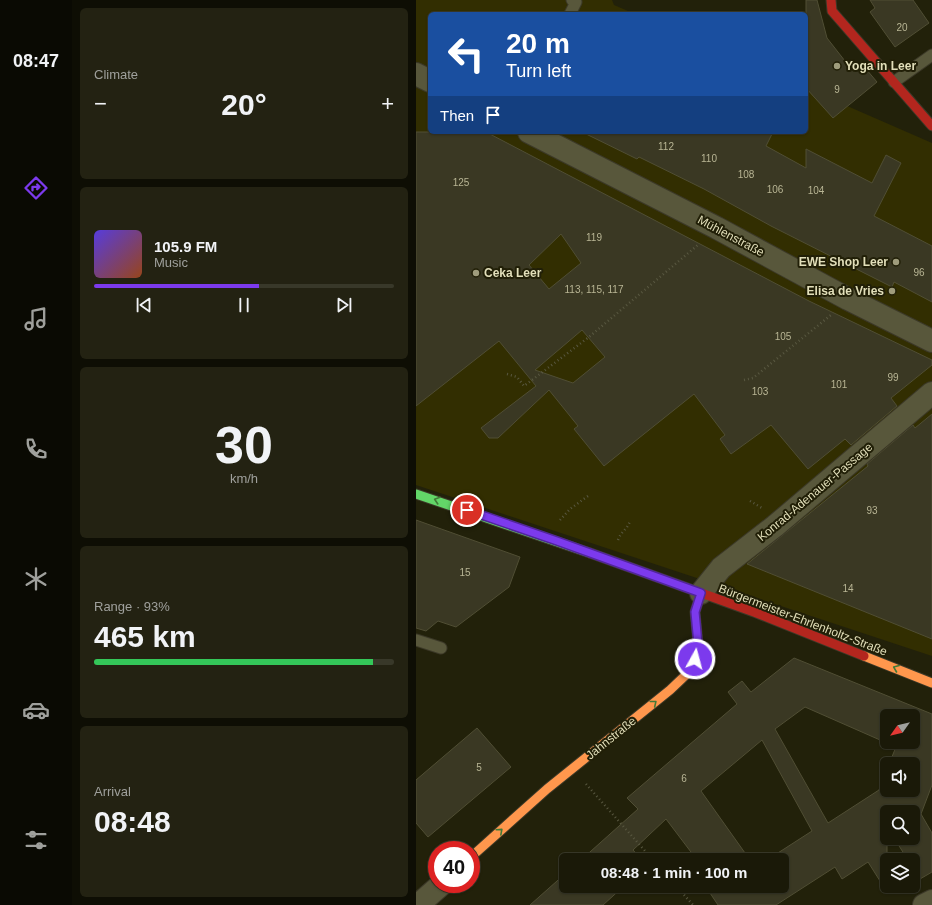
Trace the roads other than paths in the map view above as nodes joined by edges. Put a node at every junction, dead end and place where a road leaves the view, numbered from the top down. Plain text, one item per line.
1 (572, 0) edge
2 (831, 0) edge
3 (571, 12) edge
4 (932, 55) edge
5 (416, 74) edge
6 (428, 80) edge
7 (894, 82) junction
8 (932, 126) edge
9 (534, 134) edge
10 (932, 341) edge
11 (932, 393) edge
12 (416, 494) edge
13 (701, 593) junction
14 (416, 640) edge
15 (441, 648) dead end
16 (932, 682) edge
17 (480, 850) edge
18 (432, 893) edge
19 (932, 901) edge
20 (418, 905) edge
21 (924, 905) edge

1 - 3 lane
2 - 7 main road
4 - 7 lane
5 - 6 street
7 - 8 main road
9 - 10 street, Mühlenstraße
11 - 13 street, Konrad-Adenauer-Passage
13 -> 12 main road, Bürgermeister-Ehrlenholtz-Straße
16 -> 13 main road, Bürgermeister-Ehrlenholtz-Straße
17 -> 13 main road, Jahnstraße
14 - 15 lane
18 - 20 street
19 - 21 street

